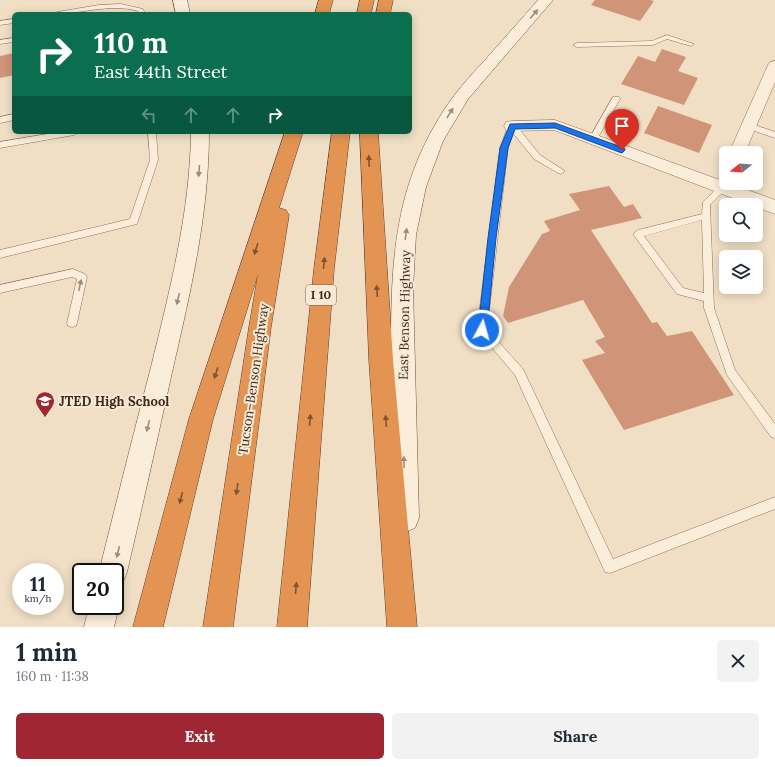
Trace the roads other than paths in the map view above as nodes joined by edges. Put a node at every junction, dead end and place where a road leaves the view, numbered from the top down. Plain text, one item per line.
1 (180, 0) edge
2 (326, 0) edge
3 (367, 0) edge
4 (386, 0) edge
5 (546, 0) edge
6 (70, 12) edge
7 (142, 12) edge
8 (183, 12) edge
9 (323, 12) edge
10 (364, 12) edge
11 (383, 12) edge
12 (12, 21) edge
13 (0, 23) edge
14 (12, 40) edge
15 (0, 42) edge
16 (690, 44) dead end
17 (577, 45) dead end
18 (775, 65) edge
19 (616, 99) dead end
20 (12, 117) edge
21 (0, 120) edge
22 (512, 126) junction
23 (749, 126) junction
24 (54, 134) edge
25 (152, 134) edge
26 (200, 134) edge
27 (293, 134) edge
28 (294, 134) edge
29 (341, 134) edge
30 (369, 134) edge
31 (775, 135) edge
32 (593, 139) junction
33 (0, 145) edge
34 (740, 146) edge
35 (561, 171) dead end
36 (719, 181) edge
37 (719, 189) edge
38 (739, 190) edge
39 (775, 207) edge
40 (706, 216) junction
41 (0, 254) edge
42 (0, 289) edge
43 (708, 298) junction
44 (72, 323) dead end
45 (775, 433) edge
46 (775, 503) edge
47 (115, 563) edge
48 (102, 615) edge
49 (99, 627) edge
50 (148, 627) edge
51 (218, 627) edge
52 (292, 627) edge
53 (402, 627) edge
54 (407, 627) edge

1 - 8 main road
2 - 9 highway
3 - 10 highway
4 - 11 highway
54 -> 5 main road, East Benson Highway
6 - 7 lane
12 - 13 lane
14 - 15 lane
16 - 17 lane
18 - 23 street
19 - 32 lane
20 - 21 lane
22 - 32 street
22 - 35 lane
22 - 46 lane
23 - 31 lane
23 - 34 street
24 - 33 lane
25 - 41 lane
26 -> 47 main road
27 -> 50 highway
28 -> 51 highway, Tucson–Benson Highway
52 -> 29 highway, I 10
53 -> 30 highway
32 - 36 street
37 - 40 lane
38 - 39 street
40 - 43 lane
40 - 43 lane
44 -> 42 lane
43 - 45 lane
48 - 49 main road

